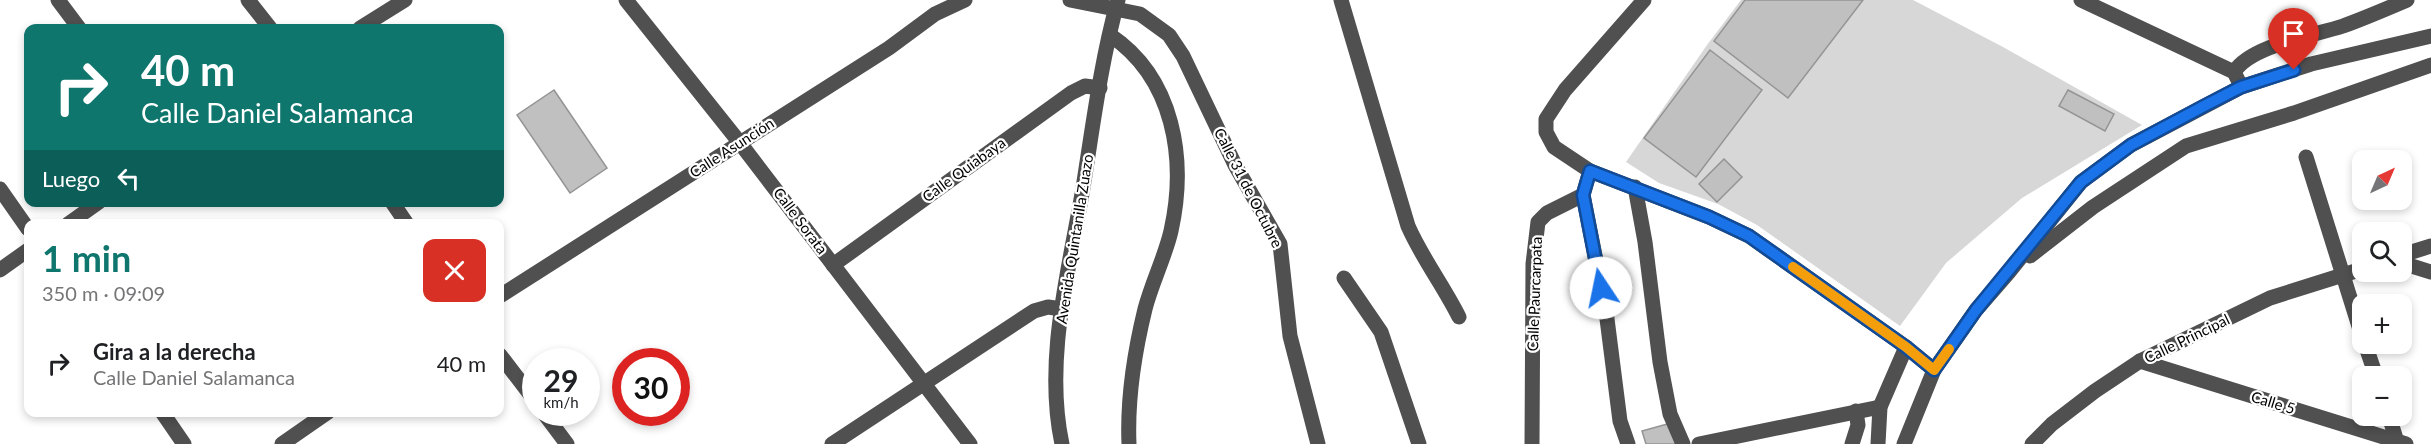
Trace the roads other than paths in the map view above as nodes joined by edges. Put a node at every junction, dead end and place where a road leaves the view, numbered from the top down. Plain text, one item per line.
1 (58, 0) edge
2 (248, 0) edge
3 (405, 0) edge
4 (626, 0) edge
5 (965, 0) edge
6 (1070, 0) edge
7 (1341, 0) edge
8 (1644, 0) edge
9 (2407, 0) edge
10 (2087, 1) edge
11 (1117, 5) edge
12 (76, 24) edge
13 (267, 24) edge
14 (366, 24) edge
15 (1110, 34) junction
16 (2431, 36) edge
17 (2431, 65) edge
18 (2234, 72) junction
19 (2241, 87) junction
20 (1100, 88) junction
21 (740, 143) junction
22 (2306, 157) dead end
23 (1590, 171) junction
24 (1635, 187) junction
25 (0, 189) edge
26 (1583, 195) junction
27 (92, 207) edge
28 (75, 219) edge
29 (24, 223) edge
30 (2431, 246) edge
31 (2412, 252) edge
32 (24, 253) edge
33 (833, 266) junction
34 (2412, 266) edge
35 (0, 270) edge
36 (2352, 272) edge
37 (2431, 272) edge
38 (2009, 273) junction
39 (2342, 276) junction
40 (1344, 278) dead end
41 (504, 293) edge
42 (2352, 306) edge
43 (1062, 309) junction
44 (1459, 317) dead end
45 (1906, 347) junction
46 (504, 360) edge
47 (2140, 361) junction
48 (1934, 370) junction
49 (522, 384) edge
50 (925, 384) junction
51 (1880, 407) junction
52 (1856, 411) junction
53 (165, 417) edge
54 (321, 417) edge
55 (554, 426) edge
56 (2394, 426) edge
57 (2402, 443) edge
58 (184, 444) edge
59 (282, 444) edge
60 (567, 444) edge
61 (832, 444) edge
62 (970, 444) edge
63 (1062, 444) edge
64 (1129, 444) edge
65 (1318, 444) edge
66 (1419, 444) edge
67 (1532, 444) edge
68 (1628, 444) edge
69 (1683, 444) edge
70 (1700, 444) edge
71 (1852, 444) edge
72 (1878, 444) edge
73 (1904, 444) edge
74 (2032, 444) edge

1 - 12 street
2 - 13 street
3 - 14 street
4 - 21 street, Calle Sorata
5 - 21 street, Calle Asunción
6 - 11 street, Calle 31 de Octubre
7 - 44 street
8 - 23 street
9 - 18 street
10 - 18 street
11 - 15 street, Avenida Quintanilla Zuazo
11 - 65 street, Calle 31 de Octubre
15 - 20 street, Avenida Quintanilla Zuazo
15 - 64 street
16 - 19 street
17 - 38 street
18 - 19 street
19 - 38 street
20 - 33 street, Calle Quiabaya
20 - 43 street, Avenida Quintanilla Zuazo
21 - 33 street, Calle Sorata
21 - 41 street, Calle Asunción
22 - 39 street
23 - 24 street
23 - 26 street
24 - 45 street
24 - 69 street
25 - 29 street
26 - 67 street, Calle Paurcarpata
26 - 68 street
27 - 28 street
30 - 31 street
32 - 35 street
33 - 50 street, Calle Sorata
34 - 37 street
36 - 39 street, Calle Principal
38 - 48 street
39 - 42 street
39 - 47 street, Calle Principal
40 - 66 street
43 - 50 street
43 - 63 street, Avenida Quintanilla Zuazo
45 - 48 street
45 - 51 street
46 - 49 street
47 - 57 street, Calle 5
47 - 74 street, Calle Principal
48 - 73 street
50 - 61 street
50 - 62 street, Calle Sorata
51 - 52 street
51 - 72 street
52 - 70 street
52 - 71 street
53 - 58 street
54 - 59 street
55 - 60 street
56 - 57 street

